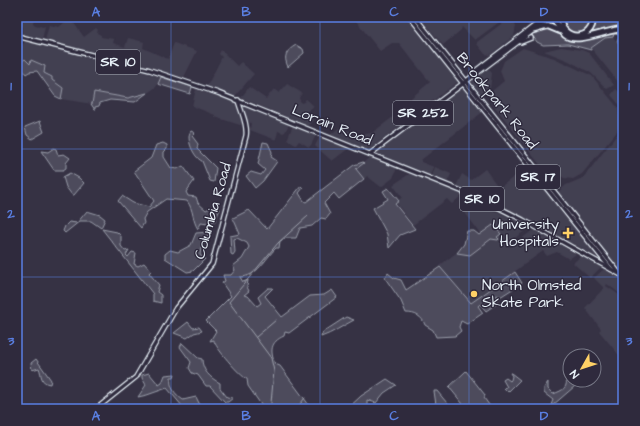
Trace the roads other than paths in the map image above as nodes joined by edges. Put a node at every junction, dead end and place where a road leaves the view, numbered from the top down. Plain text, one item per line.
1 (410, 17) edge
2 (415, 17) edge
3 (546, 17) edge
4 (552, 17) edge
5 (562, 17) edge
6 (593, 17) edge
7 (616, 17) edge
8 (623, 20) edge
9 (623, 29) edge
10 (534, 30) junction
11 (17, 36) edge
12 (566, 36) junction
13 (531, 38) dead end
14 (516, 44) junction
15 (461, 76) junction
16 (471, 76) junction
17 (464, 82) junction
18 (473, 90) junction
19 (238, 100) junction
20 (377, 148) junction
21 (370, 154) junction
22 (377, 157) junction
23 (598, 252) junction
24 (592, 259) junction
25 (613, 271) junction
26 (622, 276) edge
27 (96, 409) edge

1 - 17 main road, Brookpark Road / SR 17
2 - 15 main road, Brookpark Road / SR 17
3 - 16 main road, SR 252
4 - 10 main road, SR 252
4 - 12 highway
5 - 6 highway
7 - 8 highway
9 - 12 highway
10 - 12 highway
10 - 14 main road, SR 252
11 - 19 main road, Lorain Road / SR 10
13 - 14 main road
14 - 16 main road, SR 252
15 - 16 main road
15 - 17 main road, Brookpark Road / SR 17
16 - 17 main road, SR 252
16 - 18 main road
17 - 18 main road, Brookpark Road / SR 17
17 - 20 main road, SR 252
17 - 23 main road, Brookpark Road / SR 17
18 - 26 main road, Brookpark Road / SR 17
19 - 21 main road, Lorain Road / SR 10
19 - 27 main road, Columbia Road
20 - 21 main road, SR 252
20 - 22 main road
21 - 22 main road, Lorain Road / SR 10
22 - 24 main road, Lorain Road / SR 10
23 - 24 main road
23 - 25 main road, Brookpark Road / SR 17
24 - 25 main road, Lorain Road / SR 10
25 - 26 main road, Lorain Road / SR 10

